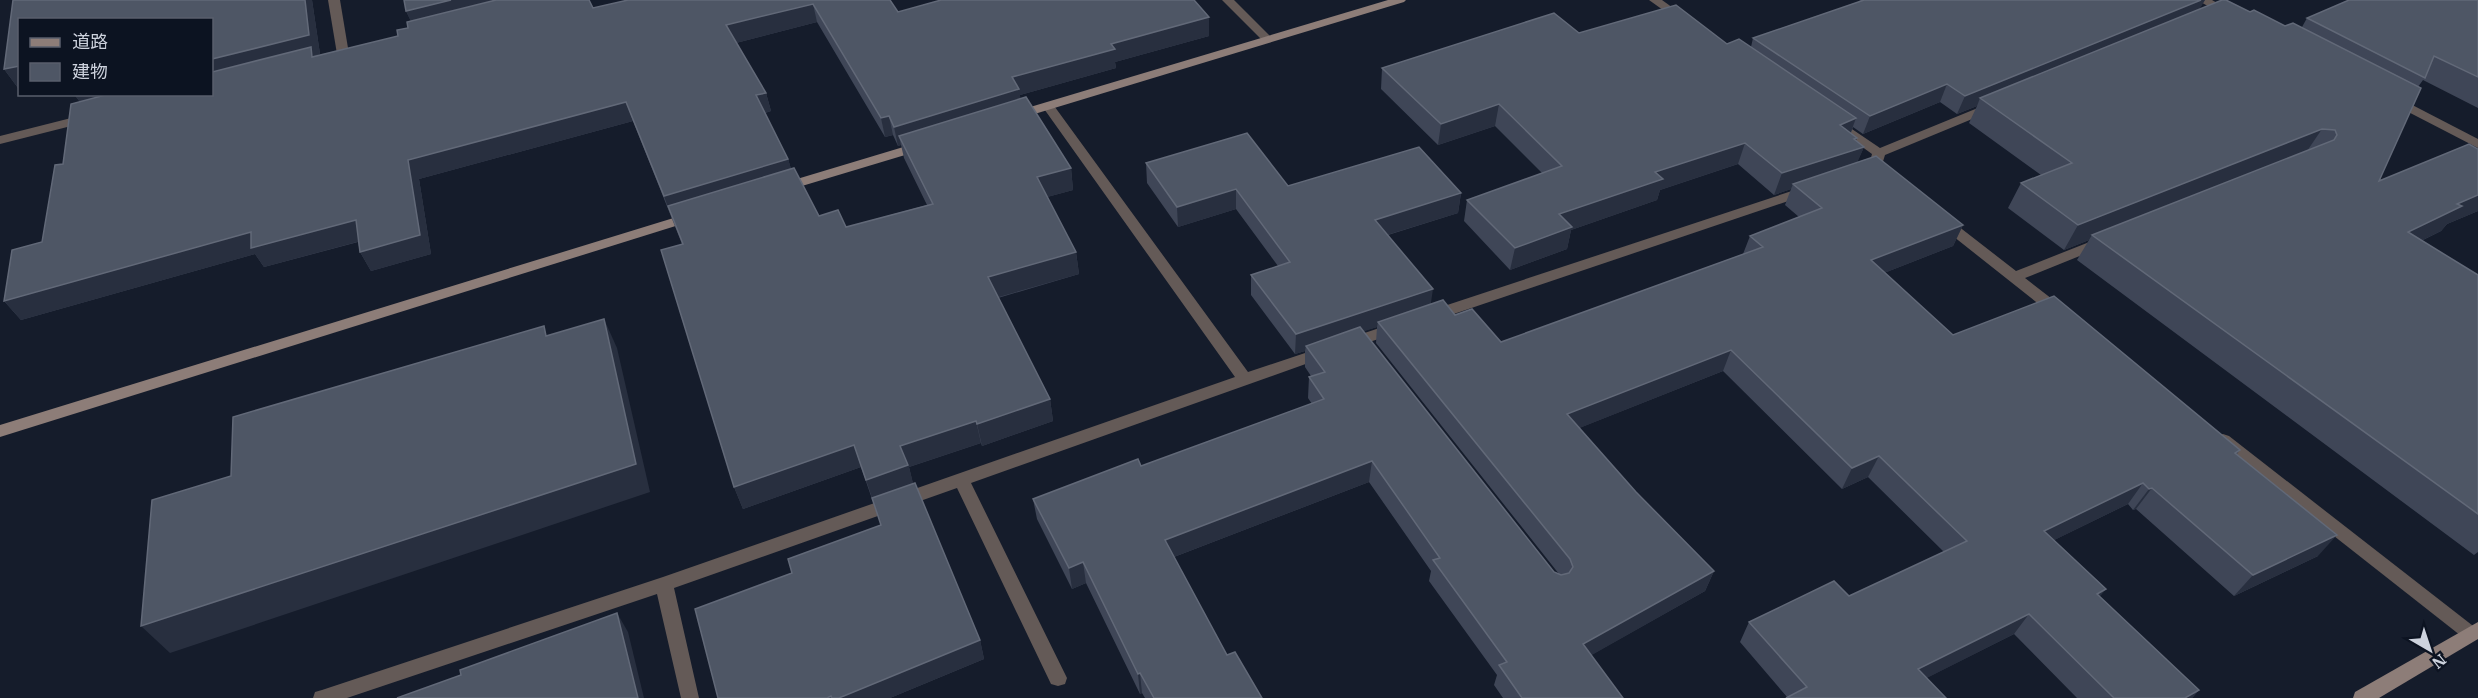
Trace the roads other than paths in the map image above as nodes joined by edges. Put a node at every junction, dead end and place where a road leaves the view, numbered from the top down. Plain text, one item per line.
1 (334, 0) edge
2 (1228, 0) edge
3 (1400, 0) edge
4 (1655, 0) edge
5 (2203, 0) edge
6 (2223, 11) junction
7 (2202, 20) edge
8 (2244, 22) edge
9 (1694, 27) edge
10 (1268, 40) junction
11 (343, 54) edge
12 (2382, 94) edge
13 (2008, 100) edge
14 (1048, 106) junction
15 (101, 114) edge
16 (1002, 120) edge
17 (1830, 120) edge
18 (0, 140) edge
19 (934, 141) edge
20 (2478, 144) edge
21 (1879, 165) junction
22 (1852, 175) edge
23 (1819, 186) edge
24 (774, 191) edge
25 (706, 212) edge
26 (1931, 212) edge
27 (2113, 238) edge
28 (2014, 277) junction
29 (2070, 321) edge
30 (1245, 379) junction
31 (2210, 430) edge
32 (0, 431) edge
33 (961, 479) junction
34 (664, 584) junction
35 (2475, 632) edge
36 (1058, 678) dead end
37 (322, 698) edge
38 (690, 698) edge
39 (2362, 698) edge

1 - 11 street
2 - 10 street
3 - 10 street
4 - 9 street
5 - 6 street
6 - 7 street
6 - 8 street
10 - 14 street
12 - 20 street
13 - 21 street
14 - 16 street
14 - 30 street
15 - 18 street
17 - 21 street
19 - 24 street
21 - 22 street
23 - 30 street
25 - 32 street
26 - 28 street
27 - 28 street
28 - 29 street
30 - 33 street
31 - 35 street
33 - 34 street
33 - 36 street
34 - 37 street
34 - 38 street
35 - 39 street

